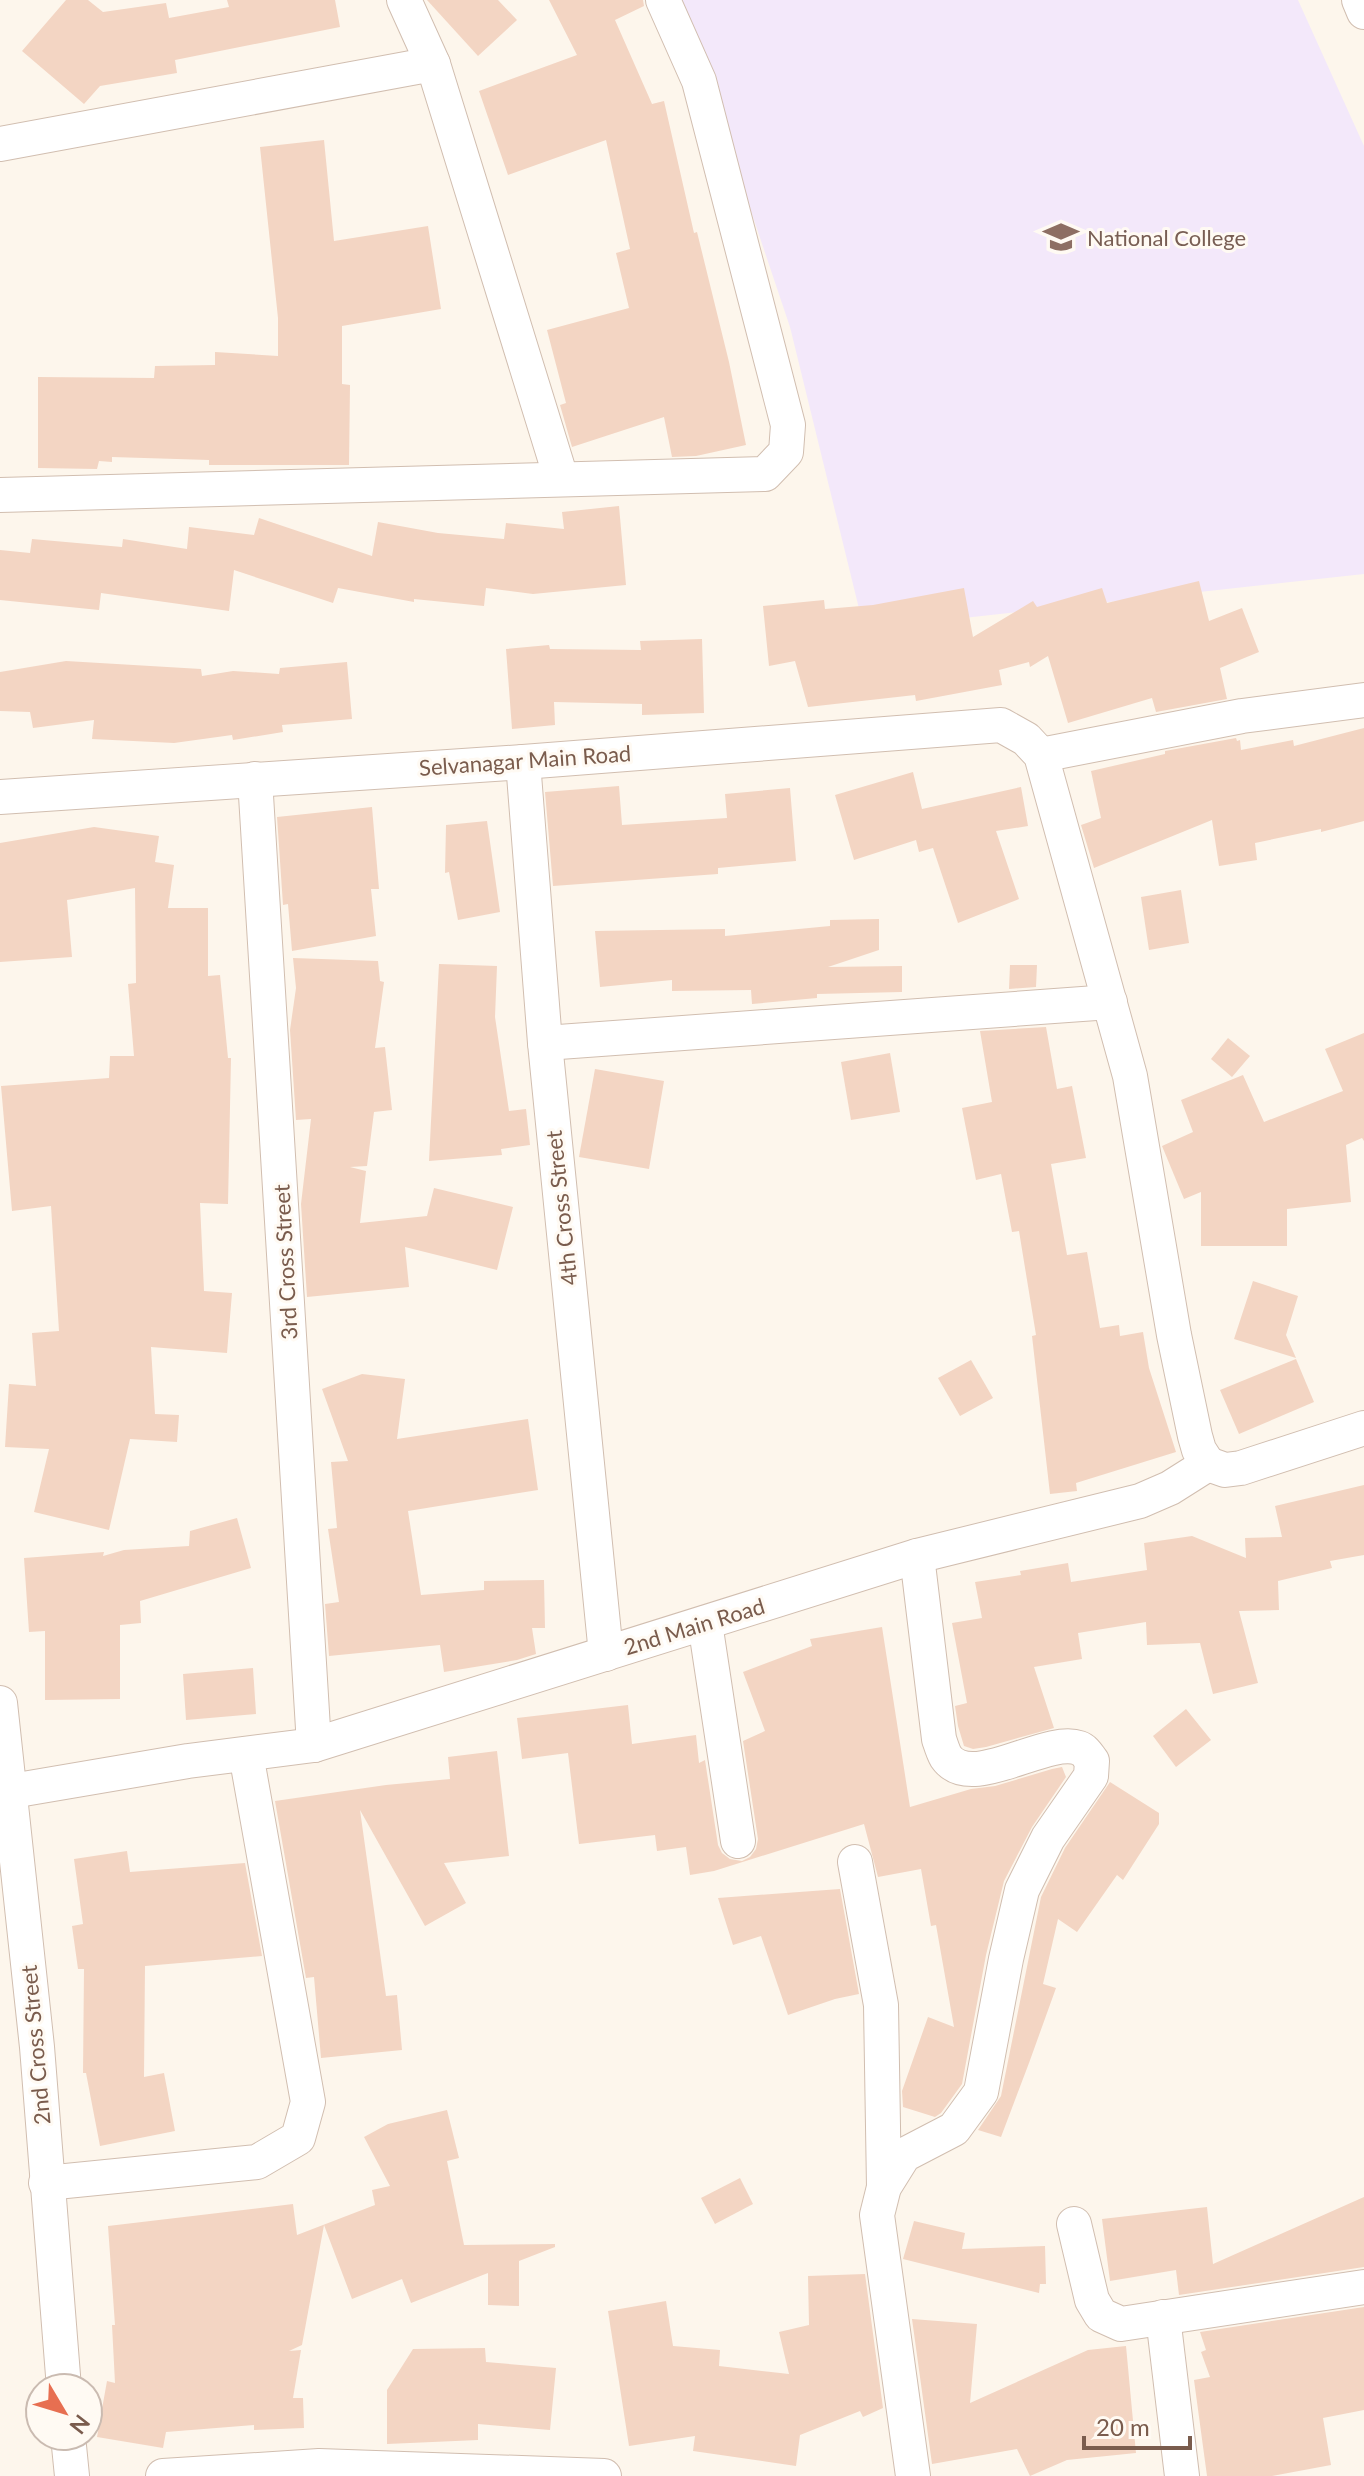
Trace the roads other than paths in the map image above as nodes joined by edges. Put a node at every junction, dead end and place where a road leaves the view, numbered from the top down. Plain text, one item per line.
1 (404, 0) edge
2 (663, 0) edge
3 (1359, 0) edge
4 (1364, 12) edge
5 (433, 64) junction
6 (0, 144) edge
7 (561, 478) junction
8 (0, 495) edge
9 (1364, 700) edge
10 (1041, 755) junction
11 (523, 762) junction
12 (255, 779) junction
13 (0, 797) edge
14 (1110, 1002) junction
15 (545, 1043) junction
16 (1364, 1428) edge
17 (1208, 1464) junction
18 (917, 1556) junction
19 (705, 1623) junction
20 (606, 1654) junction
21 (0, 1703) edge
22 (314, 1745) junction
23 (246, 1754) junction
24 (5, 1792) edge
25 (738, 1841) dead end
26 (855, 1862) dead end
27 (46, 2183) junction
28 (884, 2187) junction
29 (1074, 2224) dead end
30 (1364, 2287) edge
31 (1163, 2317) junction
32 (63, 2372) edge
33 (70, 2452) edge
34 (320, 2471) edge
35 (72, 2476) edge
36 (163, 2476) edge
37 (604, 2476) edge
38 (913, 2476) edge
39 (1182, 2476) edge

1 - 5 street
2 - 7 street
3 - 4 street
5 - 6 street
5 - 7 street
7 - 8 street
9 - 10 street
10 - 11 street, Selvanagar Main Road
10 - 14 street
11 - 12 street, Selvanagar Main Road
11 - 15 street, 4th Cross Street
12 - 13 street, Selvanagar Main Road
12 - 22 street, 3rd Cross Street
14 - 15 street
14 - 17 street
15 - 20 street, 4th Cross Street
16 - 17 street
17 - 18 street, 2nd Main Road
18 - 19 street, 2nd Main Road
18 - 28 street
19 - 20 street, 2nd Main Road
19 - 25 street
20 - 22 street, 2nd Main Road
21 - 24 street, 2nd Cross Street
22 - 23 street, 2nd Main Road
23 - 24 street, 2nd Main Road
23 - 27 street
24 - 27 street, 2nd Cross Street
26 - 28 street
27 - 32 street, 2nd Cross Street
28 - 38 street
29 - 31 street
30 - 31 street
31 - 39 street
33 - 35 street
34 - 36 street
34 - 37 street

